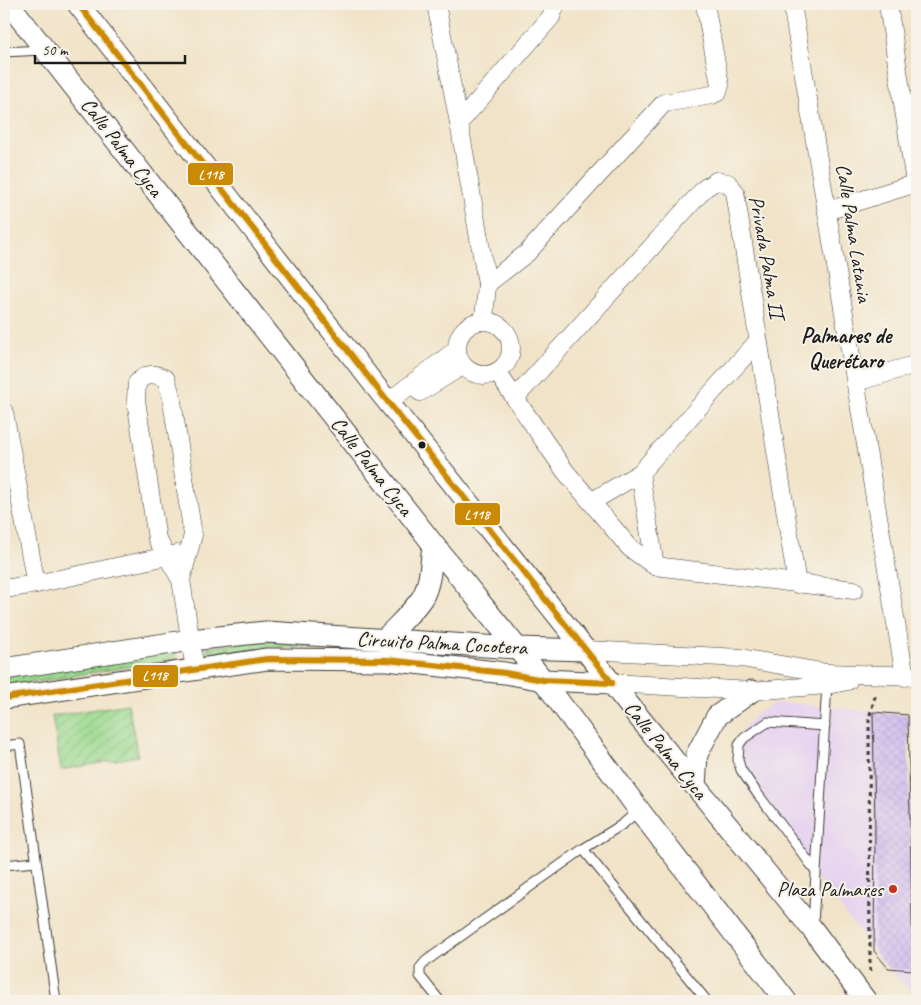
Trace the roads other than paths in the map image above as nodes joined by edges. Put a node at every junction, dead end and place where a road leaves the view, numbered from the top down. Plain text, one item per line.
1 (9, 4) edge
2 (78, 4) edge
3 (436, 4) edge
4 (556, 4) edge
5 (705, 4) edge
6 (792, 4) edge
7 (888, 4) edge
8 (45, 50) junction
9 (4, 52) edge
10 (459, 123) junction
11 (916, 183) edge
12 (827, 210) junction
13 (487, 284) junction
14 (484, 320) junction
15 (758, 341) junction
16 (459, 358) junction
17 (917, 364) edge
18 (497, 372) junction
19 (856, 382) junction
20 (515, 398) junction
21 (391, 406) junction
22 (4, 412) edge
23 (640, 473) junction
24 (591, 502) junction
25 (433, 544) junction
26 (190, 552) junction
27 (167, 557) junction
28 (655, 566) junction
29 (181, 580) junction
30 (36, 584) junction
31 (797, 584) junction
32 (4, 589) edge
33 (854, 590) dead end
34 (385, 639) junction
35 (191, 640) junction
36 (517, 648) junction
37 (586, 650) junction
38 (4, 669) edge
39 (196, 670) junction
40 (911, 676) edge
41 (827, 679) junction
42 (543, 680) junction
43 (612, 683) junction
44 (752, 691) junction
45 (4, 698) edge
46 (825, 726) junction
47 (4, 746) edge
48 (695, 786) junction
49 (639, 810) junction
50 (584, 849) junction
51 (36, 862) junction
52 (4, 865) edge
53 (815, 870) junction
54 (813, 930) junction
55 (56, 1001) edge
56 (440, 1001) edge
57 (707, 1001) edge
58 (786, 1001) edge
59 (866, 1001) edge

1 - 8 street, Calle Palma Cyca
2 - 21 street, Calle Palma Cyca
3 - 10 street
4 - 10 street
5 - 13 street
6 - 12 street, Calle Palma Latania
7 - 11 street
8 - 9 lane
8 - 25 street, Calle Palma Cyca
10 - 13 street
11 - 12 street
12 - 19 street, Calle Palma Latania
13 - 14 street
14 - 16 street
14 - 18 street
15 - 20 street, Privada Palma II
15 - 23 street
15 - 31 street, Privada Palma II
16 - 18 street
16 - 21 street
17 - 19 street
18 - 20 street
19 - 40 street, Calle Palma Latania
20 - 24 street
21 - 37 street, Calle Palma Cyca
22 - 30 street
23 - 24 street
23 - 28 street
24 - 28 street
25 - 34 street
25 - 36 street, Calle Palma Cyca
26 - 27 street
26 - 27 street
26 - 29 street
27 - 29 street
27 - 30 street
28 - 31 street
29 - 35 street
30 - 32 street
31 - 33 street
34 - 35 street, Circuito Palma Cocotera
34 - 36 street, Circuito Palma Cocotera
35 - 38 street, Circuito Palma Cocotera
35 - 39 street
36 - 37 street, Circuito Palma Cocotera
36 - 42 street, Calle Palma Cyca
37 - 41 street, Circuito Palma Cocotera
37 - 43 street, Calle Palma Cyca
39 - 42 street, Circuito Palma Cocotera
39 - 45 street, Circuito Palma Cocotera
40 - 41 street, Circuito Palma Cocotera
41 - 44 street, Circuito Palma Cocotera
41 - 46 lane
42 - 43 street, Circuito Palma Cocotera
42 - 49 street, Calle Palma Cyca
43 - 44 street, Circuito Palma Cocotera
43 - 48 street, Calle Palma Cyca
44 - 48 street
46 - 53 lane
46 - 53 lane
47 - 51 lane
48 - 54 street, Calle Palma Cyca
49 - 50 lane
49 - 58 street, Calle Palma Cyca
50 - 56 lane
50 - 57 lane
51 - 52 lane
51 - 55 lane
53 - 54 lane
54 - 59 street, Calle Palma Cyca

